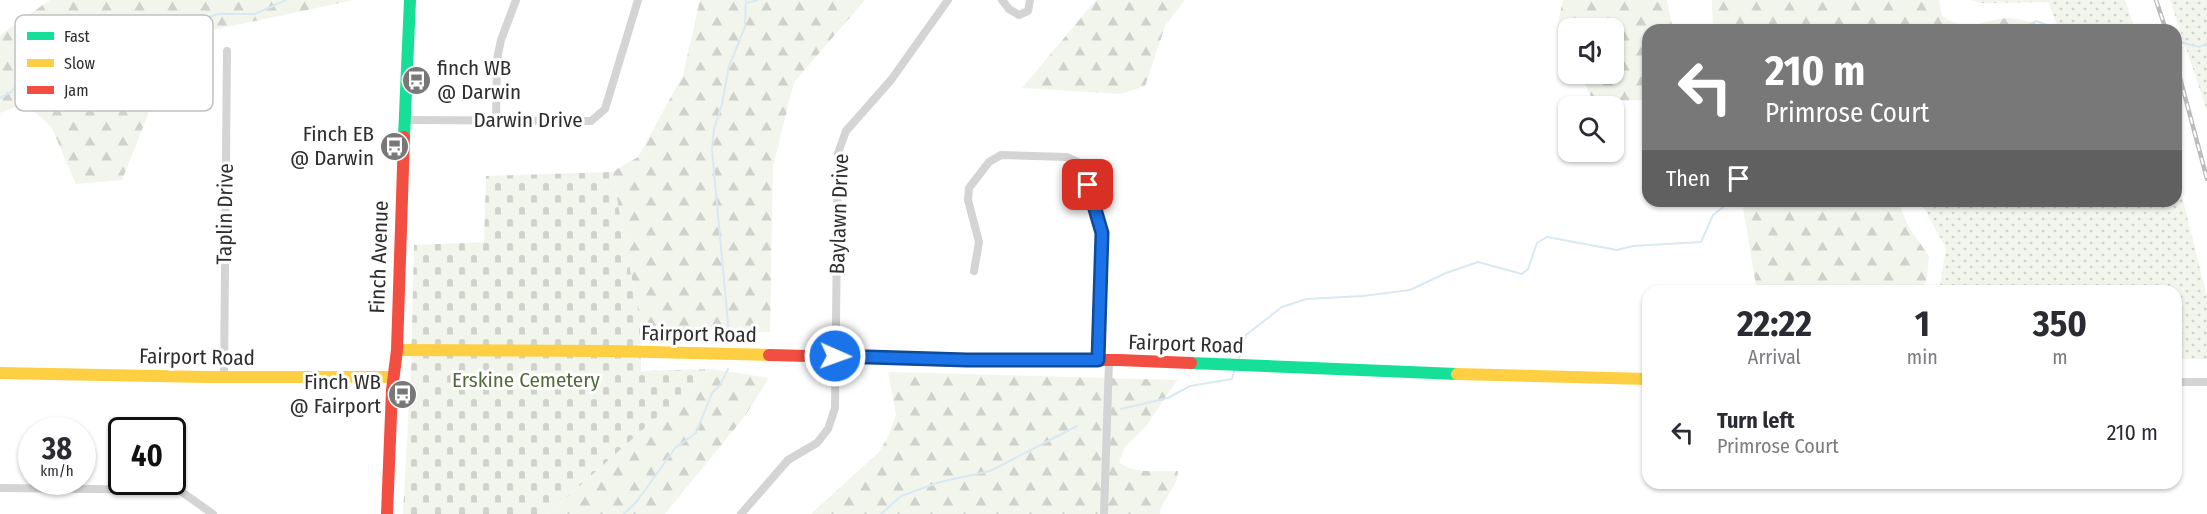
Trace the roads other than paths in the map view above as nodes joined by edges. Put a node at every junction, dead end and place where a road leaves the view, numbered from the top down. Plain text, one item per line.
1 (410, 0) edge
2 (516, 0) edge
3 (638, 0) edge
4 (948, 0) edge
5 (1002, 0) edge
6 (1030, 0) edge
7 (227, 51) dead end
8 (404, 120) junction
9 (496, 120) junction
10 (974, 271) dead end
11 (397, 350) junction
12 (835, 356) junction
13 (1103, 360) junction
14 (0, 373) edge
15 (224, 376) junction
16 (393, 376) junction
17 (1642, 379) edge
18 (2182, 382) edge
19 (2207, 382) edge
20 (0, 488) edge
21 (213, 514) edge
22 (387, 514) edge
23 (741, 514) edge
24 (1104, 514) edge

1 - 8 street, Finch Avenue
2 - 9 street
3 - 9 street, Darwin Drive
4 - 12 street, Baylawn Drive
5 - 6 street
7 - 15 street, Taplin Drive
8 - 9 street, Darwin Drive
8 - 11 street, Finch Avenue
10 - 13 street
11 - 12 street, Fairport Road
11 - 16 street, Finch Avenue
12 - 13 street, Fairport Road
12 - 23 street, Baylawn Drive
13 - 17 street, Fairport Road
13 - 24 street
14 - 15 street, Fairport Road
15 - 16 street, Fairport Road
16 - 22 street, Finch Avenue
18 - 19 street
20 - 21 street

